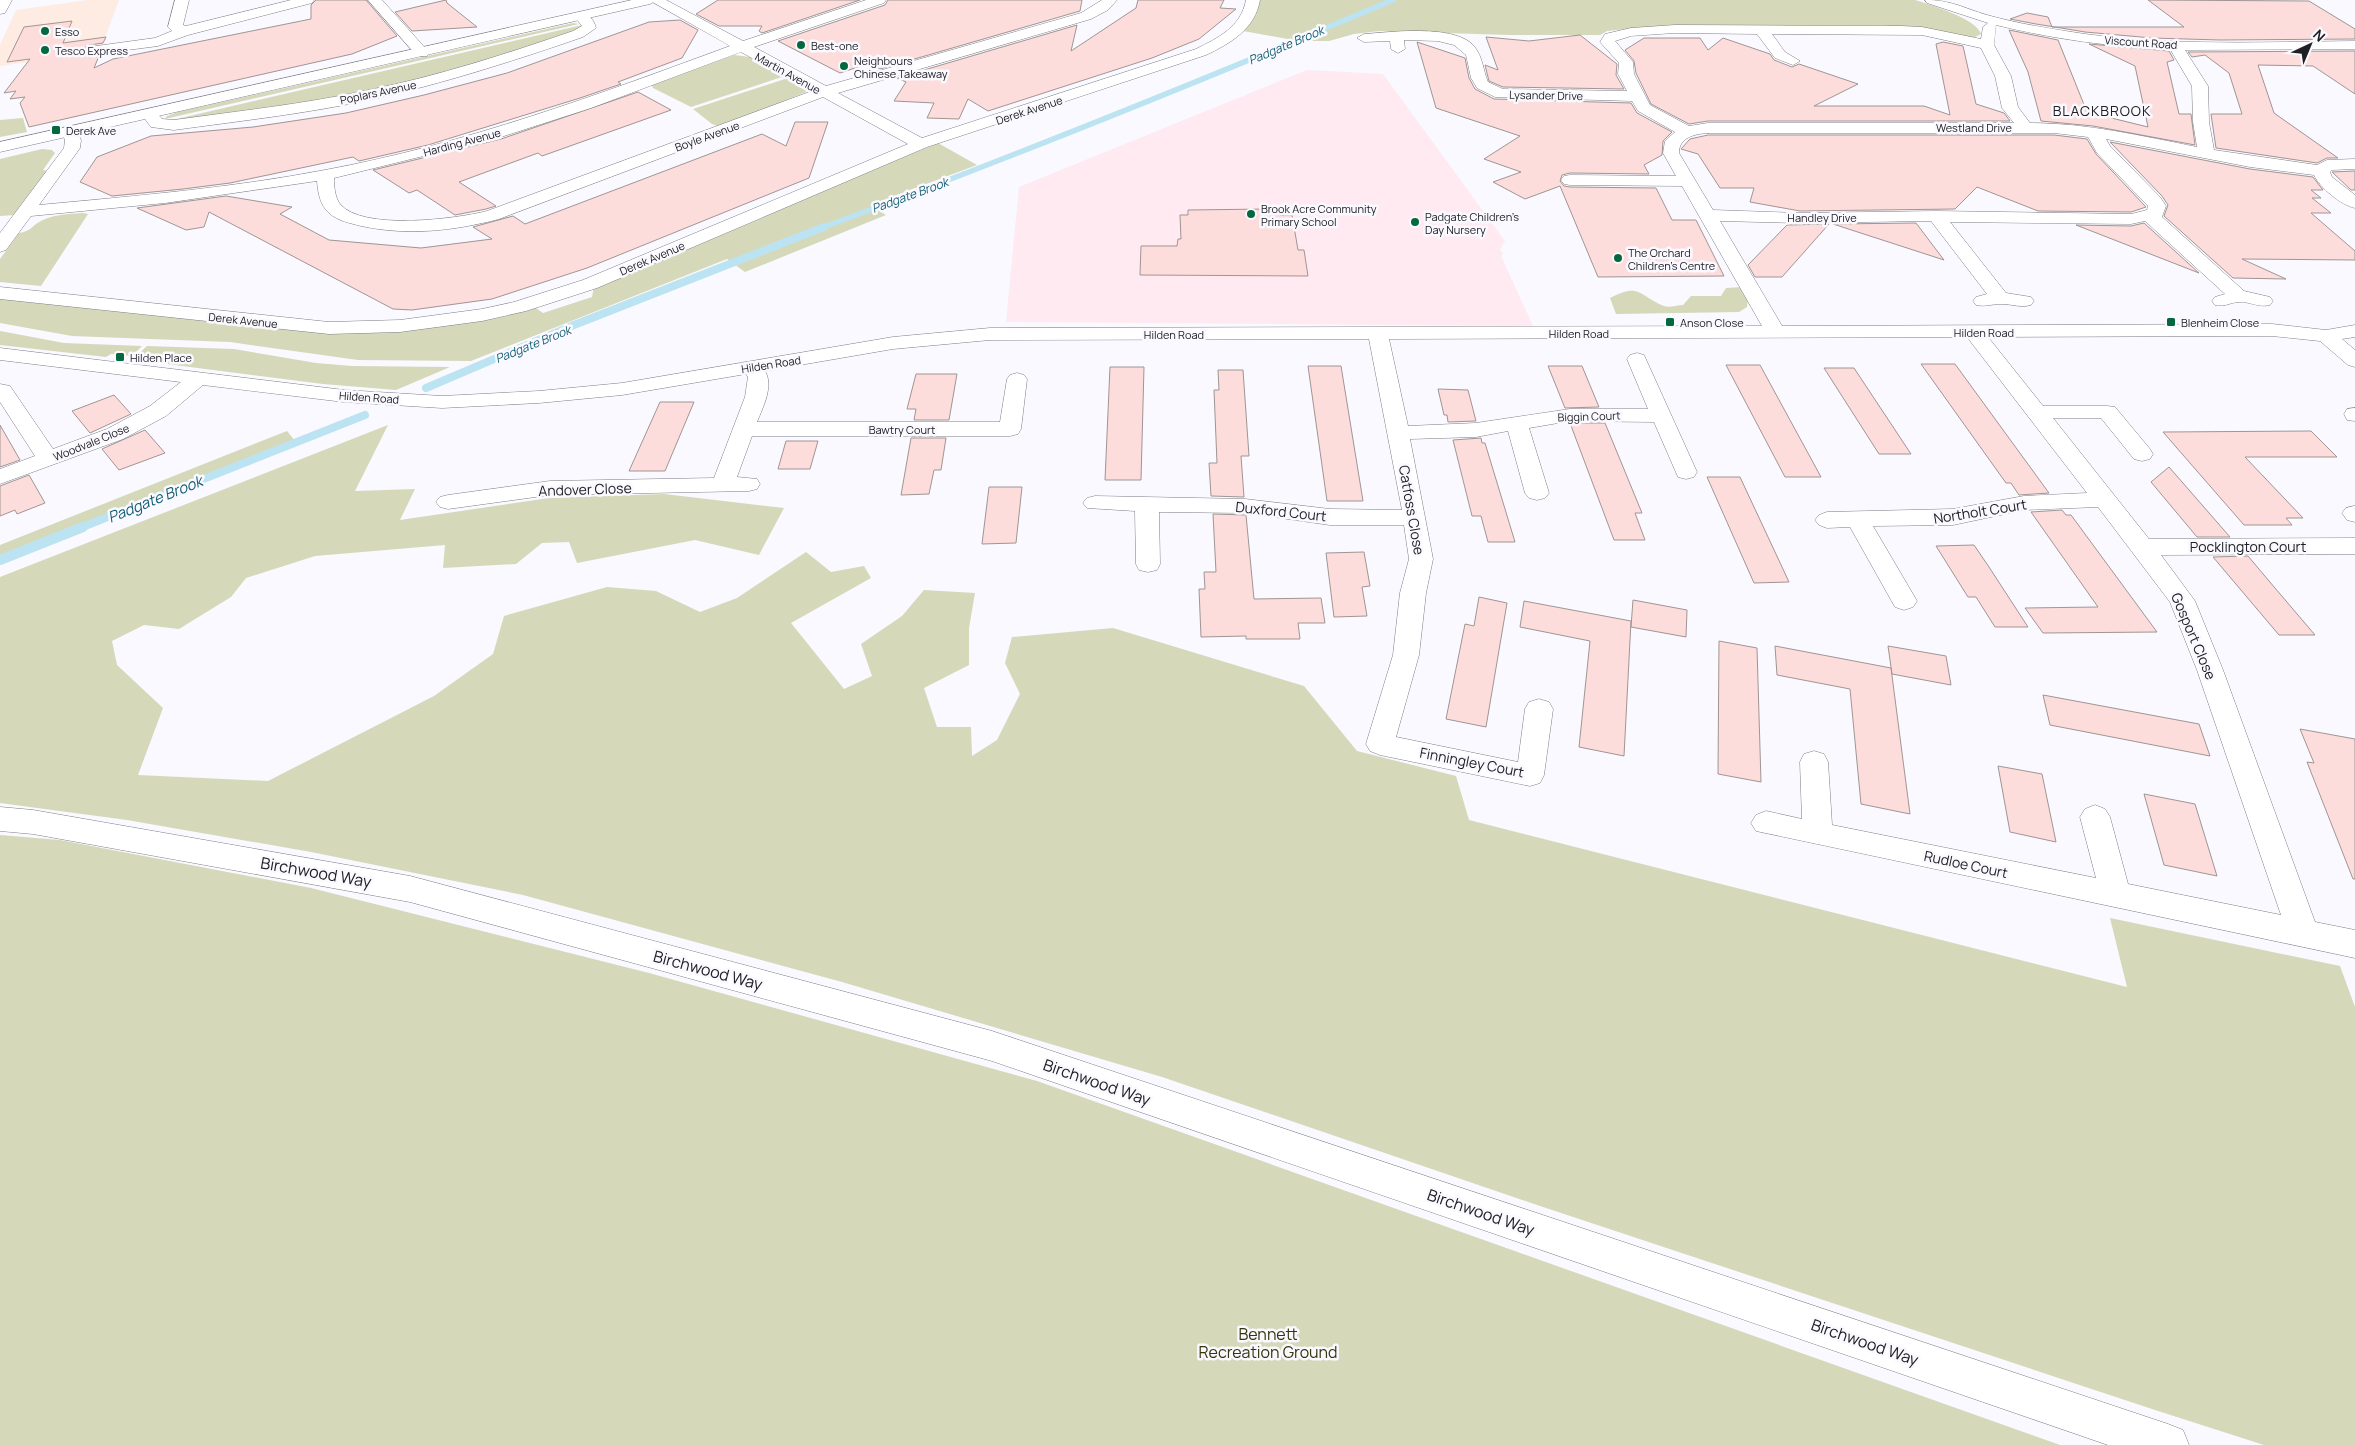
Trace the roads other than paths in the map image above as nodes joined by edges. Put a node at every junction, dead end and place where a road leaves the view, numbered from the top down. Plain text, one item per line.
1 (5, 0) edge
2 (182, 0) edge
3 (307, 0) edge
4 (375, 0) edge
5 (650, 0) edge
6 (656, 0) edge
7 (879, 0) edge
8 (1110, 0) edge
9 (1253, 0) edge
10 (1932, 0) edge
11 (0, 10) edge
12 (581, 16) junction
13 (1991, 21) junction
14 (1761, 30) junction
15 (184, 31) junction
16 (1364, 38) dead end
17 (1987, 45) junction
18 (2355, 45) edge
19 (2175, 46) junction
20 (2332, 46) junction
21 (741, 47) junction
22 (89, 51) dead end
23 (422, 53) junction
24 (2355, 60) edge
25 (1796, 62) dead end
26 (822, 92) junction
27 (1637, 96) junction
28 (150, 114) junction
29 (2025, 127) junction
30 (1687, 132) junction
31 (70, 133) junction
32 (2094, 133) junction
33 (922, 144) junction
34 (0, 147) edge
35 (2206, 154) junction
36 (2355, 164) edge
37 (2320, 171) junction
38 (324, 175) junction
39 (1566, 181) dead end
40 (1687, 181) junction
41 (2355, 203) edge
42 (27, 211) junction
43 (1708, 216) junction
44 (1936, 216) junction
45 (2149, 216) junction
46 (0, 246) edge
47 (0, 293) edge
48 (2024, 301) dead end
49 (2264, 301) dead end
50 (2355, 331) edge
51 (1776, 332) junction
52 (1974, 332) junction
53 (1378, 333) junction
54 (2326, 336) junction
55 (0, 354) edge
56 (1637, 359) dead end
57 (2355, 361) edge
58 (752, 367) junction
59 (199, 378) junction
60 (1017, 379) dead end
61 (4, 398) edge
62 (2036, 412) junction
63 (1662, 416) junction
64 (1516, 424) junction
65 (744, 429) junction
66 (1398, 433) junction
67 (2142, 454) dead end
68 (48, 458) junction
69 (1686, 472) dead end
70 (0, 476) edge
71 (723, 484) junction
72 (749, 484) dead end
73 (1537, 493) dead end
74 (2103, 499) junction
75 (448, 502) dead end
76 (1094, 503) dead end
77 (1147, 504) junction
78 (1415, 518) junction
79 (1858, 519) junction
80 (1827, 520) dead end
81 (2355, 546) edge
82 (2141, 547) junction
83 (1148, 564) dead end
84 (1904, 601) dead end
85 (1538, 709) dead end
86 (1380, 744) joint
87 (1814, 762) dead end
88 (2095, 816) dead end
89 (0, 819) edge
90 (1766, 823) dead end
91 (1818, 834) junction
92 (2115, 894) junction
93 (2303, 933) junction
94 (2355, 944) edge
95 (2168, 1445) edge

1 - 11 street
2 - 15 street
3 - 15 street
4 - 23 street
5 - 12 street
6 - 21 street, Martin Avenue
7 - 21 street, Harding Avenue
8 - 26 street, Boyle Avenue
9 - 33 street, Derek Avenue
10 - 13 street, Viscount Road
12 - 23 street
12 - 28 street, Poplars Avenue
13 - 17 street
13 - 19 street, Viscount Road
14 - 17 street
14 - 25 street
14 - 27 street
15 - 22 street
16 - 27 street, Lysander Drive
17 - 29 street
18 - 20 street, Viscount Road
19 - 20 street, Viscount Road
19 - 35 street
20 - 24 street
21 - 26 street, Martin Avenue
21 - 38 street, Harding Avenue
23 - 28 street
26 - 33 street, Martin Avenue
26 - 38 street, Boyle Avenue
27 - 30 street
28 - 31 street
29 - 30 street, Westland Drive
29 - 32 street, Westland Drive
30 - 40 street
31 - 34 street
31 - 42 street
32 - 35 street, Westland Drive
32 - 45 street
33 - 47 street, Derek Avenue
35 - 37 street, Westland Drive
36 - 37 street
37 - 41 street
38 - 42 street, Harding Avenue
39 - 40 street
40 - 43 street
42 - 46 street
43 - 44 street, Handley Drive
43 - 51 street
44 - 45 street, Handley Drive
44 - 48 street
45 - 49 street
50 - 54 street, Hilden Road
51 - 52 street, Hilden Road
51 - 53 street, Hilden Road
52 - 54 street, Hilden Road
52 - 62 street, Gosport Close
53 - 58 street, Hilden Road
53 - 66 street, Catfoss Close
54 - 57 street
55 - 59 street, Hilden Road
56 - 63 street
58 - 59 street, Hilden Road
58 - 65 street
59 - 68 street, Woodvale Close
60 - 65 street, Bawtry Court
61 - 68 street
62 - 67 street
62 - 74 street, Gosport Close
63 - 64 street, Biggin Court
63 - 69 street
64 - 66 street, Biggin Court
64 - 73 street
65 - 71 street
66 - 78 street, Catfoss Close
68 - 70 street, Woodvale Close
71 - 72 street, Andover Close
71 - 75 street, Andover Close
74 - 79 street, Northolt Court
74 - 82 street, Gosport Close
76 - 77 street, Duxford Court
77 - 78 street, Duxford Court
77 - 83 street
78 - 86 street, Catfoss Close
79 - 80 street, Northolt Court
79 - 84 street
81 - 82 street, Pocklington Court
82 - 93 street, Gosport Close
85 - 86 street, Finningley Court
87 - 91 street
88 - 92 street
89 - 95 street, Birchwood Way
90 - 91 street, Rudloe Court
91 - 92 street, Rudloe Court
92 - 93 street, Rudloe Court
93 - 94 street, Rudloe Court

